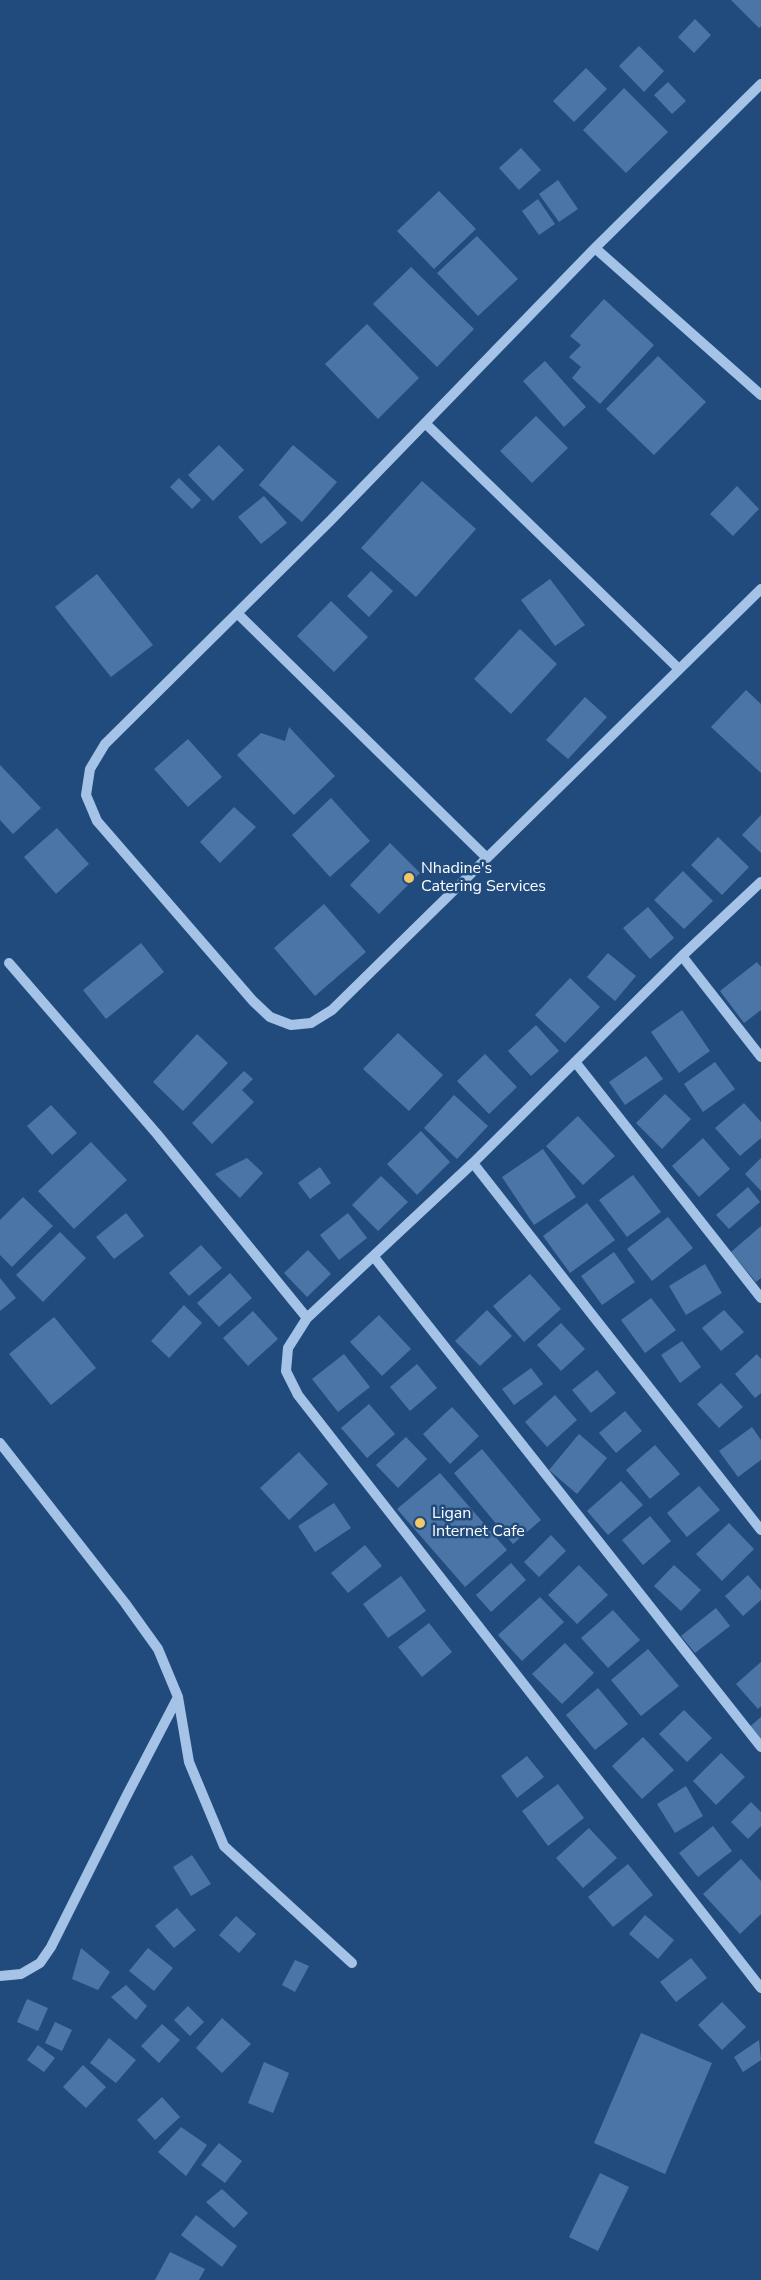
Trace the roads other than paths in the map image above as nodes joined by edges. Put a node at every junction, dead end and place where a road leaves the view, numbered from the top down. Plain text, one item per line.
1 (761, 84) edge
2 (595, 248) junction
3 (761, 395) edge
4 (425, 423) junction
5 (761, 589) edge
6 (238, 614) junction
7 (679, 669) junction
8 (486, 857) junction
9 (761, 882) edge
10 (682, 956) junction
11 (9, 963) dead end
12 (761, 1057) edge
13 (576, 1063) junction
14 (473, 1163) junction
15 (374, 1257) junction
16 (761, 1298) edge
17 (307, 1318) junction
18 (0, 1443) edge
19 (761, 1530) edge
20 (178, 1697) junction
21 (761, 1747) edge
22 (352, 1963) dead end
23 (0, 1976) edge
24 (761, 1988) edge

1 - 2 street
2 - 3 street
2 - 4 street
4 - 6 street
4 - 7 street
5 - 7 street
6 - 8 street
6 - 8 street
7 - 8 street
9 - 10 street
10 - 12 street
10 - 13 street
11 - 17 street
13 - 14 street
13 - 16 street
14 - 15 street
14 - 19 street
15 - 17 street
15 - 21 street
17 - 24 street
18 - 20 street
20 - 22 street
20 - 23 street

